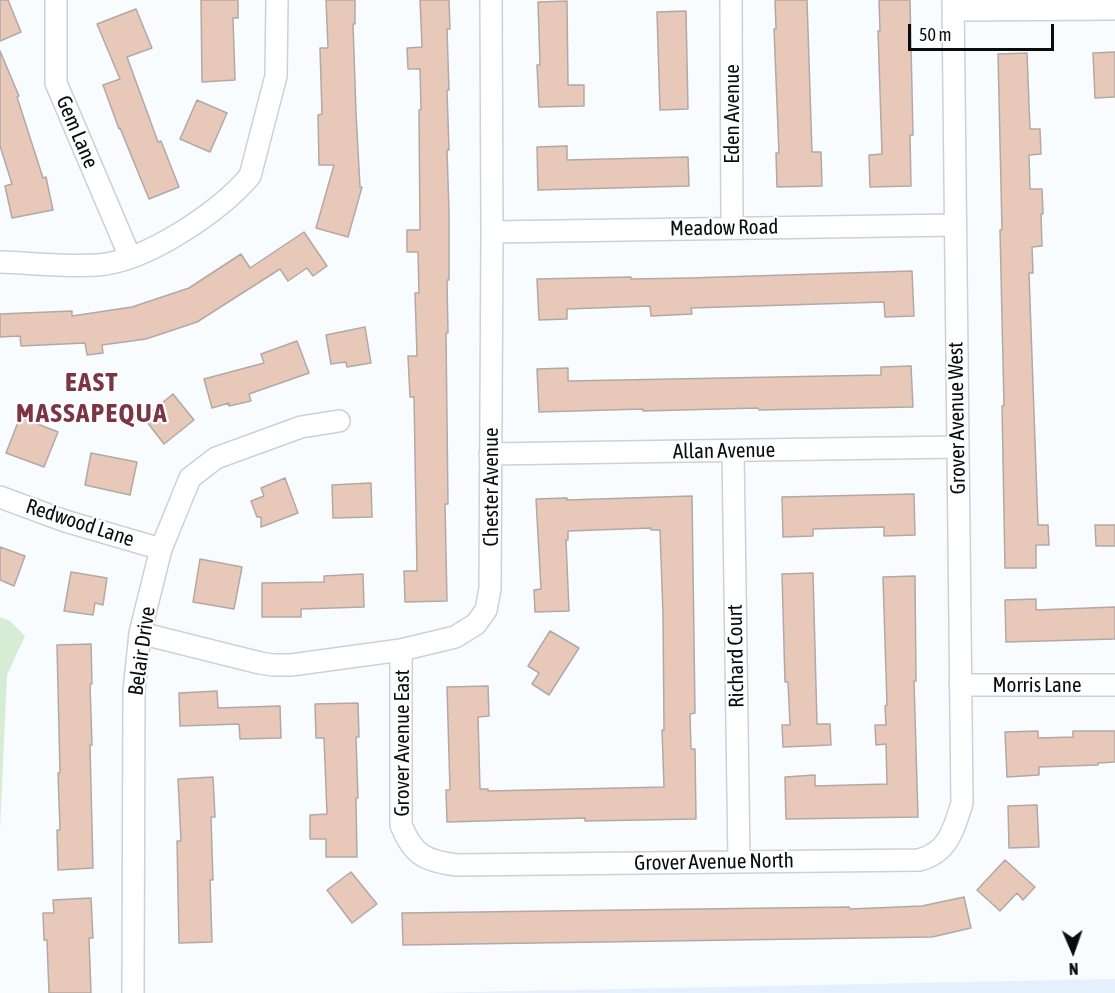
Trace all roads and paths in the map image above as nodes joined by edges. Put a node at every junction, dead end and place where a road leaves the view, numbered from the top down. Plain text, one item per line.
1 (56, 0) edge
2 (277, 0) edge
3 (491, 0) edge
4 (731, 0) edge
5 (953, 5) edge
6 (1115, 9) edge
7 (955, 225) junction
8 (732, 228) junction
9 (492, 232) junction
10 (130, 257) junction
11 (0, 262) edge
12 (339, 422) dead end
13 (957, 447) junction
14 (733, 451) junction
15 (490, 454) junction
16 (0, 497) edge
17 (161, 549) junction
18 (140, 633) junction
19 (401, 650) junction
20 (960, 685) junction
21 (1115, 685) edge
22 (953, 834) joint
23 (739, 861) junction
24 (466, 865) joint
25 (133, 993) edge

1 - 10 street, Gem Lane
2 - 10 street
3 - 9 street, Chester Avenue
4 - 8 street, Eden Avenue
5 - 6 street
5 - 7 street, Grover Avenue West
7 - 8 street, Meadow Road
7 - 13 street, Grover Avenue West
8 - 9 street, Meadow Road
9 - 15 street, Chester Avenue
10 - 11 street
12 - 17 street, Belair Drive
13 - 14 street, Allan Avenue
13 - 20 street, Grover Avenue West
14 - 15 street, Allan Avenue
14 - 23 street, Richard Court
15 - 19 street, Chester Avenue
16 - 17 street, Redwood Lane
17 - 18 street, Belair Drive
18 - 19 street, Chester Avenue
18 - 25 street, Belair Drive
19 - 24 street, Grover Avenue East
20 - 21 street, Morris Lane
20 - 22 street, Grover Avenue West
22 - 23 street, Grover Avenue North
23 - 24 street, Grover Avenue North

